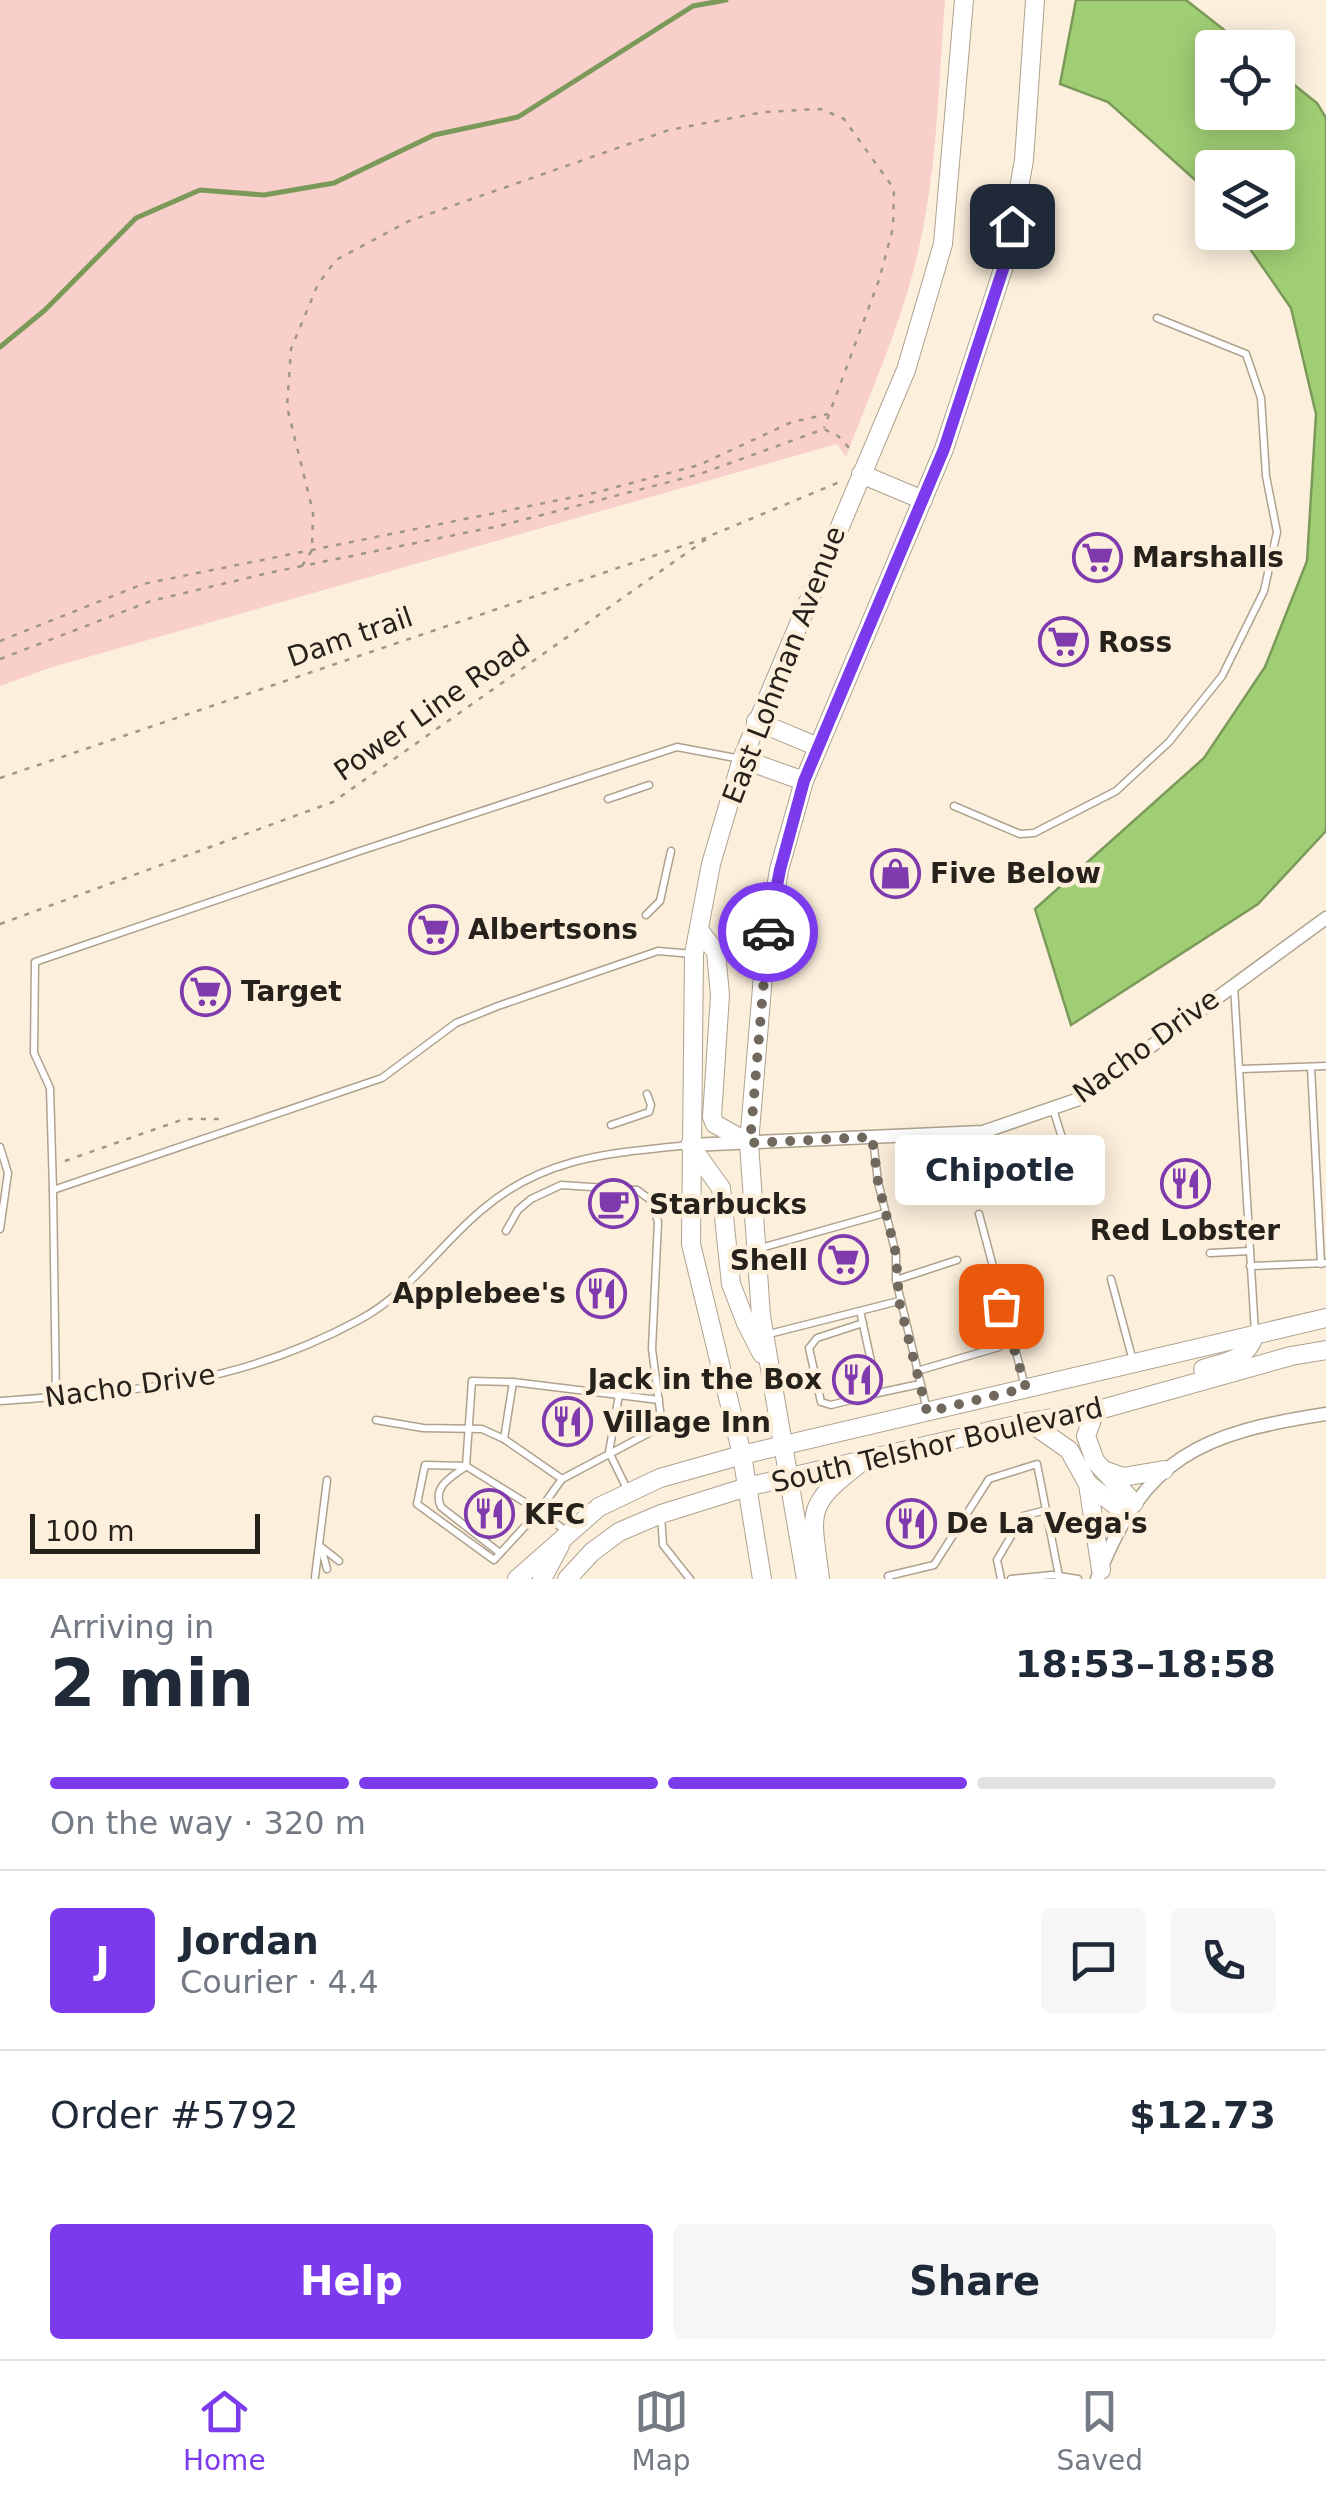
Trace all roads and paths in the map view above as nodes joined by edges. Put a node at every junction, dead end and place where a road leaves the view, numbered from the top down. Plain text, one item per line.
1 (964, 0) edge
2 (1035, 0) edge
3 (1156, 318) dead end
4 (828, 414) junction
5 (824, 429) junction
6 (860, 474) junction
7 (922, 500) junction
8 (712, 536) junction
9 (312, 550) junction
10 (302, 566) junction
11 (0, 641) edge
12 (0, 659) edge
13 (756, 721) junction
14 (818, 747) junction
15 (742, 759) junction
16 (0, 778) edge
17 (804, 781) junction
18 (650, 785) dead end
19 (608, 799) dead end
20 (954, 806) dead end
21 (672, 852) dead end
22 (646, 915) dead end
23 (1326, 918) edge
24 (0, 924) edge
25 (699, 930) junction
26 (694, 954) junction
27 (1234, 983) junction
28 (1326, 1066) edge
29 (1311, 1067) junction
30 (1240, 1069) junction
31 (647, 1094) dead end
32 (1326, 1099) edge
33 (1312, 1100) junction
34 (1052, 1108) junction
35 (229, 1119) dead end
36 (611, 1125) dead end
37 (964, 1133) junction
38 (872, 1137) junction
39 (750, 1143) junction
40 (1064, 1144) dead end
41 (690, 1145) junction
42 (0, 1147) edge
43 (52, 1165) junction
44 (973, 1171) dead end
45 (53, 1190) junction
46 (885, 1213) junction
47 (979, 1214) dead end
48 (0, 1229) edge
49 (506, 1232) dead end
50 (756, 1250) junction
51 (1250, 1251) junction
52 (1210, 1253) dead end
53 (957, 1260) dead end
54 (1324, 1263) edge
55 (1250, 1266) junction
56 (1111, 1278) dead end
57 (896, 1280) junction
58 (899, 1301) junction
59 (860, 1311) junction
60 (1326, 1318) edge
61 (862, 1323) junction
62 (1255, 1334) junction
63 (764, 1336) junction
64 (999, 1347) dead end
65 (1326, 1350) edge
66 (1134, 1362) junction
67 (770, 1367) junction
68 (917, 1371) junction
69 (513, 1382) junction
70 (920, 1384) junction
71 (1026, 1388) junction
72 (619, 1394) junction
73 (878, 1394) junction
74 (56, 1397) junction
75 (659, 1400) junction
76 (0, 1402) edge
77 (1126, 1402) junction
78 (1096, 1411) junction
79 (927, 1412) junction
80 (1326, 1414) edge
81 (376, 1420) dead end
82 (1029, 1422) junction
83 (469, 1430) junction
84 (504, 1439) junction
85 (783, 1445) junction
86 (609, 1452) junction
87 (742, 1455) junction
88 (864, 1460) junction
89 (466, 1466) junction
90 (1103, 1470) junction
91 (1164, 1470) junction
92 (789, 1478) junction
93 (562, 1479) junction
94 (328, 1480) dead end
95 (1088, 1484) junction
96 (747, 1488) junction
97 (628, 1492) junction
98 (1131, 1509) junction
99 (1046, 1510) junction
100 (539, 1511) junction
101 (661, 1514) junction
102 (567, 1532) junction
103 (320, 1546) junction
104 (497, 1556) junction
105 (339, 1560) dead end
106 (934, 1565) junction
107 (327, 1569) dead end
108 (1099, 1574) edge
109 (1054, 1576) edge
110 (315, 1577) edge
111 (516, 1579) edge
112 (542, 1579) edge
113 (567, 1579) edge
114 (690, 1579) edge
115 (762, 1579) edge
116 (806, 1579) edge
117 (820, 1579) edge
118 (889, 1579) edge
119 (938, 1579) edge
120 (1000, 1579) edge
121 (1011, 1579) edge
122 (1078, 1579) edge

1 - 6 main road, East Lohman Avenue
2 - 7 main road
3 - 20 lane
4 - 5 path
4 - 9 path
4 - 9 path
5 - 6 path
5 - 10 path
6 - 7 main road
6 - 8 path, Power Line Road
6 - 13 main road, East Lohman Avenue
7 - 14 main road
8 - 16 path, Dam trail
8 - 24 path, Power Line Road
9 - 10 path
9 - 11 path
10 - 12 path
13 - 14 main road
13 - 15 main road, East Lohman Avenue
14 - 17 main road
15 - 17 main road
15 - 25 main road, East Lohman Avenue
15 - 43 lane
17 - 39 main road
18 - 19 lane
21 - 22 lane
23 - 27 street, Nacho Drive
25 - 26 main road, East Lohman Avenue
25 - 39 main road
26 - 41 main road, East Lohman Avenue
26 - 45 lane
27 - 30 lane
27 - 34 street, Nacho Drive
28 - 29 lane
29 - 30 lane
29 - 33 lane
30 - 51 lane
31 - 36 lane
32 - 33 lane
33 - 54 lane
34 - 37 street, Nacho Drive
34 - 40 lane
35 - 43 path
37 - 38 street, Nacho Drive
37 - 44 lane
38 - 39 street, Nacho Drive
38 - 46 lane
39 - 41 street, Nacho Drive
39 - 50 main road
41 - 67 main road
41 - 74 lane, Nacho Drive
41 - 87 main road, East Lohman Avenue
42 - 48 lane
43 - 45 lane
45 - 74 lane
46 - 50 lane
46 - 57 lane
47 - 71 lane
49 - 75 lane
50 - 63 main road
51 - 52 lane
51 - 55 lane
53 - 57 lane
54 - 55 lane
55 - 62 lane
56 - 66 lane
57 - 58 lane
58 - 59 lane
58 - 68 lane
59 - 61 lane
59 - 63 lane
60 - 62 main road, South Telshor Boulevard
61 - 73 lane
61 - 73 lane
62 - 66 main road, South Telshor Boulevard
62 - 77 main road
63 - 67 main road
64 - 68 lane
65 - 77 main road, South Telshor Boulevard
66 - 71 main road, South Telshor Boulevard
67 - 85 main road
68 - 70 lane
69 - 72 lane
69 - 83 lane
69 - 84 lane
70 - 73 lane
70 - 79 lane
71 - 79 main road, South Telshor Boulevard
72 - 75 lane
72 - 86 lane
74 - 76 lane, Nacho Drive
75 - 86 lane
77 - 78 main road, South Telshor Boulevard
78 - 82 main road, South Telshor Boulevard
78 - 90 main road
79 - 85 main road, South Telshor Boulevard
80 - 91 street
81 - 83 lane
82 - 88 main road, South Telshor Boulevard
82 - 95 main road
83 - 84 lane
83 - 89 lane
84 - 93 lane
85 - 87 main road, South Telshor Boulevard
85 - 92 main road
86 - 93 lane
86 - 97 lane
87 - 96 main road, East Lohman Avenue
87 - 97 main road, South Telshor Boulevard
88 - 92 main road, South Telshor Boulevard
88 - 117 main road
89 - 100 lane
89 - 104 lane
89 - 104 lane
90 - 91 main road
90 - 98 main road
91 - 98 street
92 - 96 main road, South Telshor Boulevard
92 - 116 main road
93 - 100 lane
94 - 103 lane
95 - 98 main road
95 - 108 main road
96 - 101 main road, South Telshor Boulevard
96 - 115 main road, East Lohman Avenue
97 - 102 main road, South Telshor Boulevard
98 - 108 street
99 - 106 lane
99 - 109 lane
99 - 120 lane
100 - 102 lane
100 - 104 lane
101 - 113 main road, South Telshor Boulevard
101 - 114 lane
102 - 111 main road, South Telshor Boulevard
102 - 112 main road
103 - 105 lane
103 - 107 lane
103 - 110 lane
106 - 118 lane
106 - 119 lane
109 - 121 lane
109 - 122 lane

